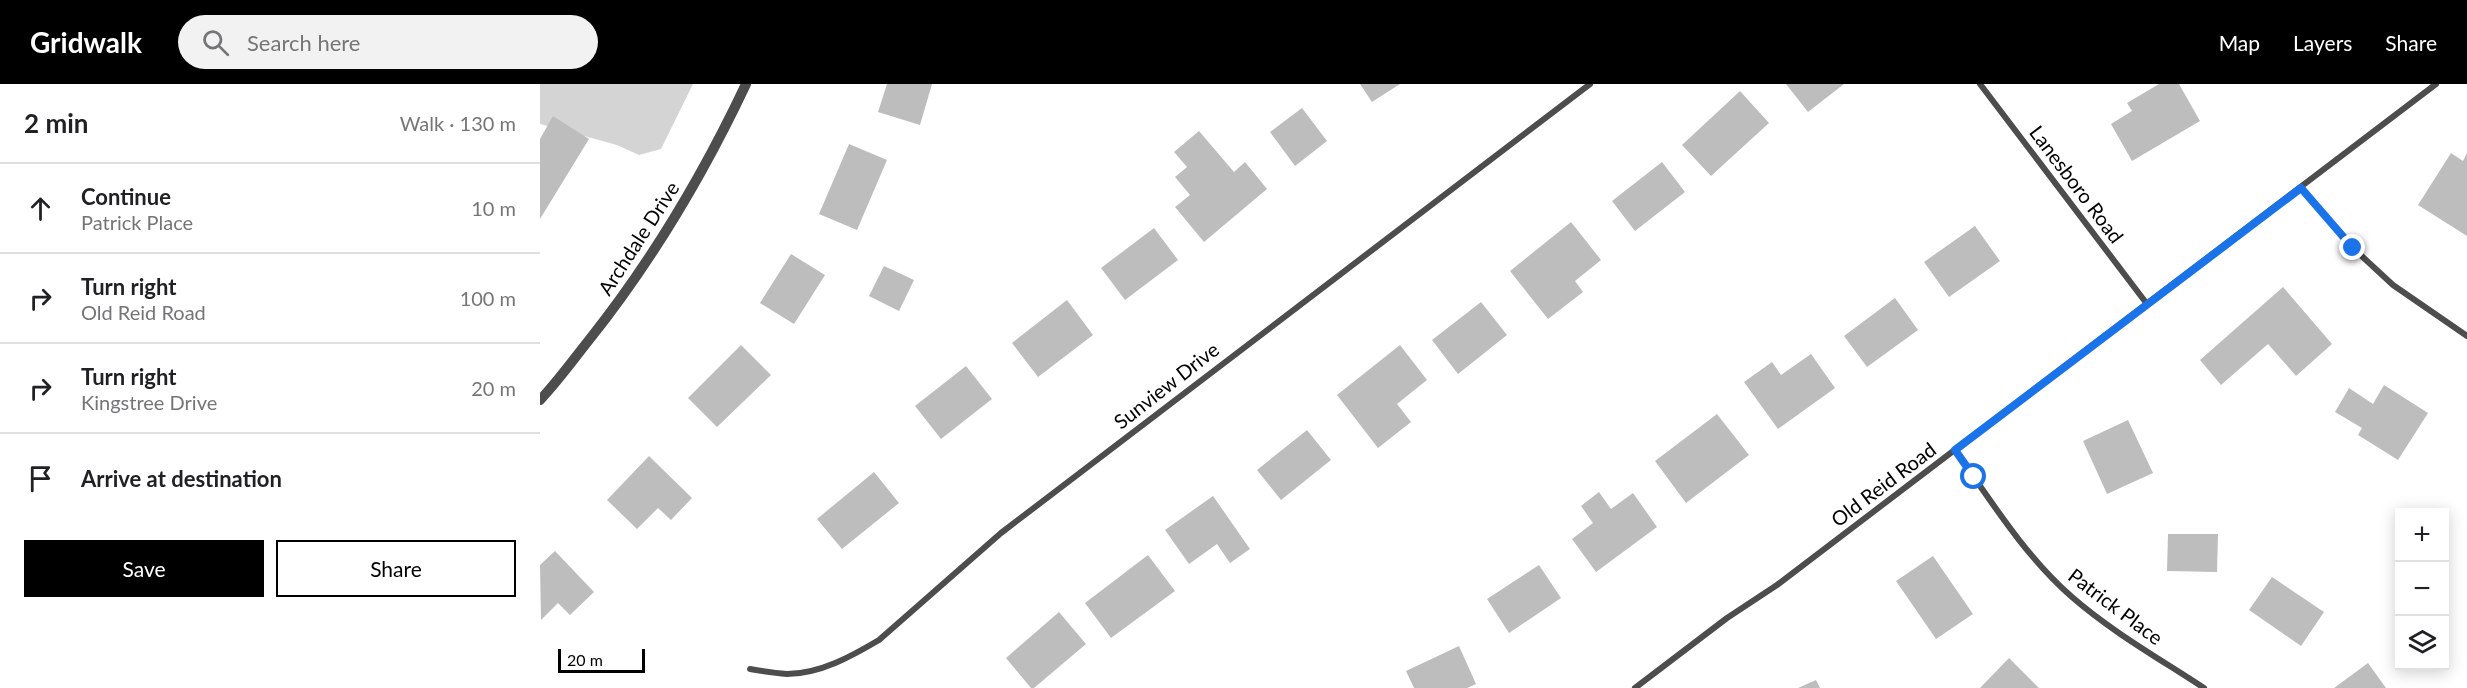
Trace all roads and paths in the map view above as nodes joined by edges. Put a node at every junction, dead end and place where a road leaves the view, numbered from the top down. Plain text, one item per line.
1 (746, 84) edge
2 (1590, 84) edge
3 (1980, 84) edge
4 (2436, 84) edge
5 (2301, 188) junction
6 (2147, 304) junction
7 (2467, 336) edge
8 (540, 400) edge
9 (1955, 450) junction
10 (750, 669) dead end
11 (1635, 688) edge
12 (2204, 688) edge

1 - 8 street, Archdale Drive
2 - 10 street, Sunview Drive
3 - 6 street, Lanesboro Road
4 - 5 street, Old Reid Road
5 - 6 street, Old Reid Road
5 - 7 street
6 - 9 street, Old Reid Road
9 - 11 street, Old Reid Road
9 - 12 street, Patrick Place

